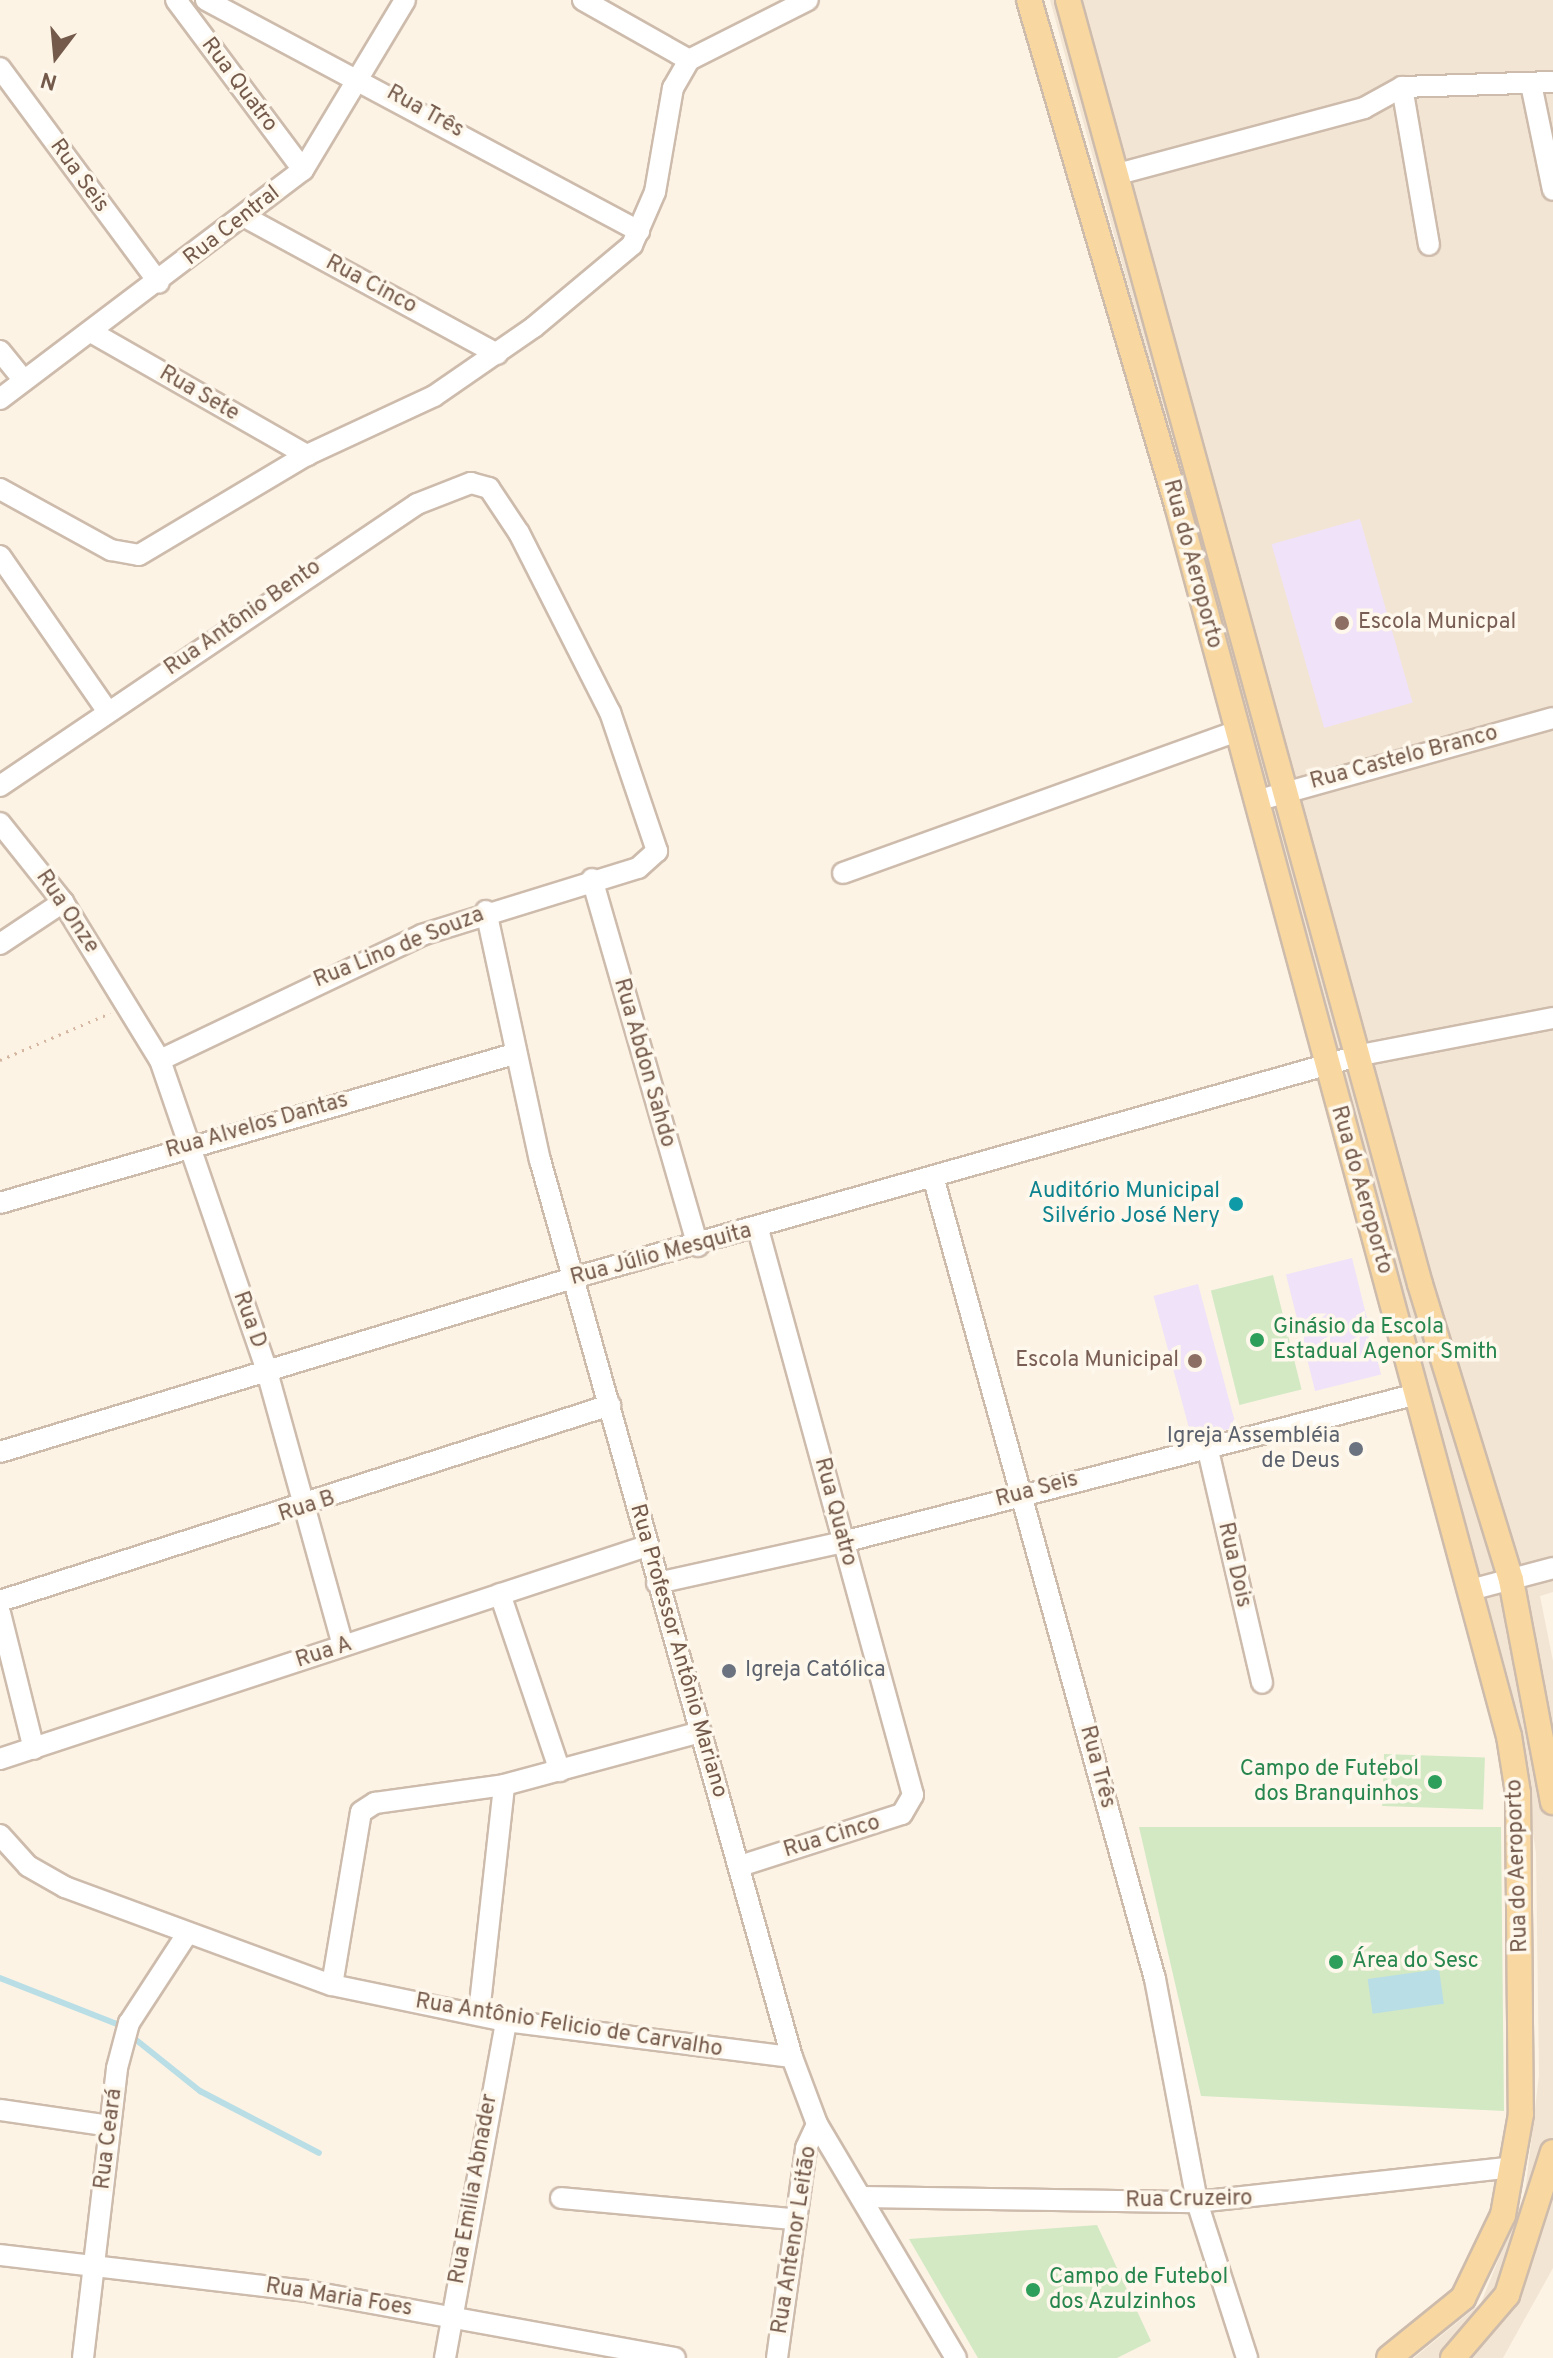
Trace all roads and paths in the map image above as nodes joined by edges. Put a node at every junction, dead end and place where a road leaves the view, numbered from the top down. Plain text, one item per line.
1 (176, 0) edge
2 (206, 0) edge
3 (405, 0) edge
4 (583, 0) edge
5 (808, 0) edge
6 (1029, 0) edge
7 (1068, 0) edge
8 (689, 60) junction
9 (0, 68) edge
10 (363, 78) junction
11 (1553, 82) edge
12 (1531, 84) junction
13 (1402, 87) junction
14 (303, 170) junction
15 (1118, 174) junction
16 (1553, 190) edge
17 (245, 217) junction
18 (639, 231) junction
19 (1429, 245) dead end
20 (159, 283) junction
21 (91, 332) junction
22 (0, 351) edge
23 (497, 354) junction
24 (24, 381) junction
25 (0, 399) edge
26 (307, 455) junction
27 (0, 489) edge
28 (0, 556) edge
29 (106, 709) junction
30 (1553, 718) edge
31 (1237, 731) junction
32 (0, 786) edge
33 (1285, 790) junction
34 (1256, 801) junction
35 (0, 823) edge
36 (648, 863) joint
37 (843, 873) dead end
38 (592, 879) junction
39 (63, 902) junction
40 (486, 911) junction
41 (0, 944) edge
42 (128, 1005) junction
43 (1553, 1018) edge
44 (514, 1054) junction
45 (1361, 1055) junction
46 (0, 1060) edge
47 (160, 1060) junction
48 (1325, 1066) junction
49 (187, 1146) junction
50 (934, 1180) junction
51 (0, 1203) edge
52 (758, 1229) junction
53 (698, 1246) junction
54 (573, 1278) junction
55 (266, 1368) junction
56 (1417, 1394) junction
57 (610, 1405) junction
58 (1207, 1446) junction
59 (0, 1452) edge
60 (1022, 1493) junction
61 (306, 1508) junction
62 (843, 1542) junction
63 (647, 1546) junction
64 (1553, 1568) edge
65 (1511, 1580) junction
66 (657, 1583) junction
67 (1470, 1590) junction
68 (500, 1594) junction
69 (0, 1601) edge
70 (0, 1613) edge
71 (343, 1646) junction
72 (1262, 1683) dead end
73 (701, 1732) junction
74 (34, 1749) junction
75 (0, 1759) edge
76 (560, 1771) junction
77 (504, 1785) junction
78 (913, 1795) joint
79 (1553, 1802) edge
80 (0, 1835) edge
81 (740, 1866) junction
82 (185, 1937) junction
83 (332, 1985) junction
84 (479, 2013) junction
85 (506, 2021) junction
86 (792, 2057) junction
87 (0, 2110) edge
88 (817, 2124) junction
89 (110, 2126) junction
90 (1553, 2152) edge
91 (1513, 2167) junction
92 (862, 2197) junction
93 (561, 2198) dead end
94 (1197, 2202) junction
95 (794, 2219) junction
96 (0, 2255) edge
97 (95, 2263) junction
98 (452, 2317) junction
99 (83, 2358) edge
100 (445, 2358) edge
101 (675, 2358) edge
102 (777, 2358) edge
103 (956, 2358) edge
104 (1247, 2358) edge
105 (1389, 2358) edge
106 (1453, 2358) edge

1 - 14 street, Rua Quatro
2 - 10 street, Rua Três
3 - 10 street, Rua Central
4 - 8 street
5 - 8 street
6 - 31 main road, Rua do Aeroporto
7 - 15 main road, Rua do Aeroporto
8 - 18 street
9 - 20 street, Rua Seis
10 - 14 street, Rua Central
10 - 18 street, Rua Três
11 - 12 street
12 - 13 street
12 - 16 street
13 - 15 street
13 - 19 street
14 - 17 street, Rua Central
15 - 33 main road, Rua do Aeroporto
17 - 20 street, Rua Central
17 - 23 street, Rua Cinco
18 - 23 street
20 - 21 street, Rua Central
21 - 24 street, Rua Central
21 - 26 street, Rua Sete
22 - 24 street
23 - 26 street
24 - 25 street, Rua Central
26 - 27 street
28 - 29 street
29 - 32 street, Rua Antônio Bento
29 - 36 street, Rua Antônio Bento
30 - 33 street, Rua Castelo Branco
31 - 34 main road, Rua do Aeroporto
31 - 37 street
33 - 34 street, Rua Castelo Branco
33 - 45 main road, Rua do Aeroporto
34 - 48 main road, Rua do Aeroporto
35 - 39 street, Rua Onze
36 - 38 street, Rua Lino de Souza
38 - 40 street, Rua Lino de Souza
38 - 53 street, Rua Abdon Sahdo
39 - 41 street
39 - 42 street, Rua Onze
40 - 44 street, Rua Professor Antônio Mariano
40 - 47 street, Rua Lino de Souza
42 - 46 path
42 - 47 street, Rua D
43 - 45 street, Rua Júlio Mesquita
44 - 49 street, Rua Alvelos Dantas
44 - 54 street, Rua Professor Antônio Mariano
45 - 48 street, Rua Júlio Mesquita
45 - 65 main road, Rua do Aeroporto
47 - 49 street, Rua D
48 - 50 street, Rua Júlio Mesquita
48 - 56 main road, Rua do Aeroporto
49 - 51 street, Rua Alvelos Dantas
49 - 55 street, Rua D
50 - 52 street, Rua Júlio Mesquita
50 - 60 street, Rua Três
52 - 53 street, Rua Júlio Mesquita
52 - 62 street, Rua Quatro
53 - 54 street, Rua Júlio Mesquita
54 - 55 street, Rua Júlio Mesquita
54 - 57 street, Rua Professor Antônio Mariano
55 - 59 street, Rua Júlio Mesquita
55 - 61 street, Rua D
56 - 58 street, Rua Seis
56 - 67 main road, Rua do Aeroporto
57 - 61 street, Rua B
57 - 63 street, Rua Professor Antônio Mariano
58 - 60 street, Rua Seis
58 - 72 street, Rua Dois
60 - 62 street, Rua Seis
60 - 94 street, Rua Três
61 - 69 street, Rua B
61 - 71 street, Rua D
62 - 66 street, Rua Seis
62 - 78 street, Rua Quatro
63 - 66 street, Rua Professor Antônio Mariano
63 - 68 street, Rua A
64 - 65 street
65 - 67 street
65 - 79 main road, Rua do Aeroporto
66 - 73 street, Rua Professor Antônio Mariano
67 - 91 main road, Rua do Aeroporto
68 - 71 street, Rua A
68 - 76 street
70 - 74 street
71 - 74 street, Rua A
73 - 76 street
73 - 81 street, Rua Professor Antônio Mariano
74 - 75 street, Rua A
76 - 77 street
77 - 83 street
77 - 84 street
78 - 81 street, Rua Cinco
80 - 82 street, Rua Antônio Felicio de Carvalho
81 - 86 street, Rua Professor Antônio Mariano
82 - 83 street, Rua Antônio Felicio de Carvalho
82 - 89 street, Rua Ceará
83 - 84 street, Rua Antônio Felicio de Carvalho
84 - 85 street, Rua Antônio Felicio de Carvalho
85 - 86 street, Rua Antônio Felicio de Carvalho
85 - 98 street, Rua Emilia Abnader
86 - 88 street, Rua Professor Antônio Mariano
87 - 89 street
88 - 92 street, Rua Professor Antônio Mariano
88 - 95 street, Rua Antenor Leitão
89 - 97 street, Rua Ceará
90 - 106 main road
91 - 94 street, Rua Cruzeiro
91 - 105 main road, Rua do Aeroporto
92 - 94 street, Rua Cruzeiro
92 - 103 street, Rua Professor Antônio Mariano
93 - 95 street
94 - 104 street, Rua Três
95 - 102 street, Rua Antenor Leitão
96 - 97 street, Rua Maria Foes
97 - 98 street, Rua Maria Foes
97 - 99 street, Rua Ceará
98 - 100 street, Rua Emilia Abnader
98 - 101 street, Rua Maria Foes

